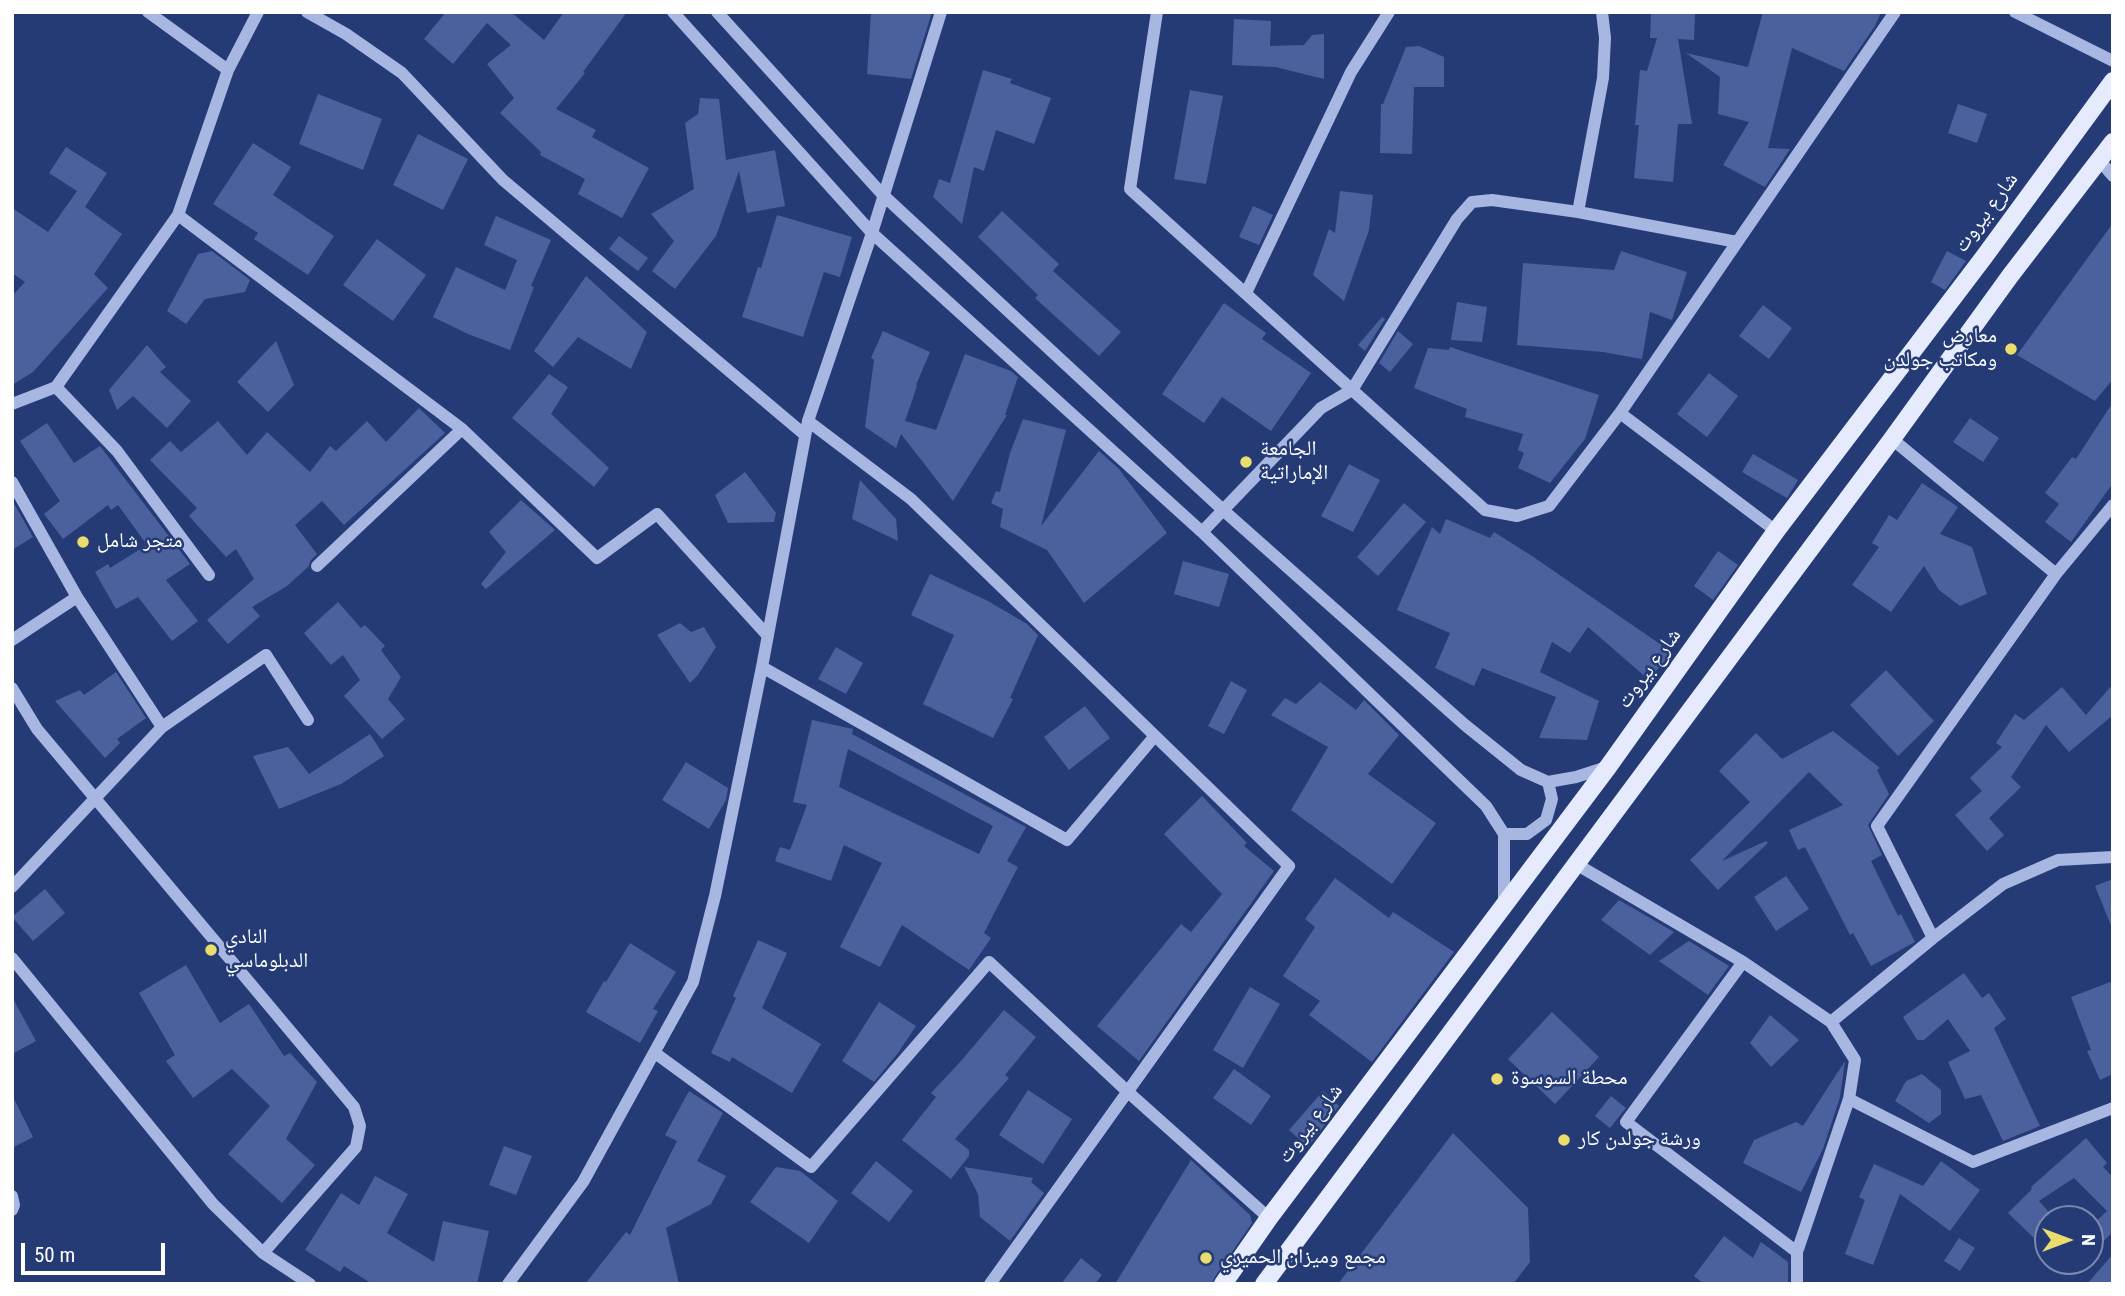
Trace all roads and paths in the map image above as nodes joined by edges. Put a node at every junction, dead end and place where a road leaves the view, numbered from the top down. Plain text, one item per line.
1 (148, 12) edge
2 (258, 12) edge
3 (307, 12) edge
4 (673, 12) edge
5 (717, 12) edge
6 (1157, 12) edge
7 (1389, 12) edge
8 (1602, 12) edge
9 (1895, 12) edge
10 (2015, 12) edge
11 (939, 14) edge
12 (2113, 61) edge
13 (228, 69) junction
14 (2113, 81) edge
15 (2113, 142) edge
16 (2099, 161) junction
17 (2113, 176) edge
18 (883, 195) junction
19 (1578, 212) junction
20 (178, 215) junction
21 (872, 233) junction
22 (1737, 242) junction
23 (1984, 257) junction
24 (2010, 276) junction
25 (1246, 293) junction
26 (56, 387) junction
27 (1352, 390) junction
28 (12, 404) edge
29 (1620, 413) junction
30 (808, 421) junction
31 (461, 429) junction
32 (805, 435) junction
33 (1892, 439) junction
34 (12, 482) edge
35 (2113, 505) edge
36 (1223, 510) junction
37 (1776, 531) junction
38 (1202, 532) junction
39 (317, 566) dead end
40 (2056, 574) junction
41 (209, 575) dead end
42 (77, 597) junction
43 (768, 636) junction
44 (12, 640) edge
45 (762, 667) junction
46 (12, 688) edge
47 (308, 720) dead end
48 (162, 727) junction
49 (1154, 737) junction
50 (1608, 767) junction
51 (1548, 782) junction
52 (95, 800) junction
53 (1504, 834) junction
54 (2113, 857) edge
55 (1576, 864) junction
56 (12, 887) edge
57 (1504, 904) junction
58 (1933, 938) junction
59 (12, 958) edge
60 (1743, 961) junction
61 (1831, 1022) junction
62 (655, 1053) junction
63 (1128, 1092) junction
64 (1849, 1099) junction
65 (2113, 1108) edge
66 (12, 1196) edge
67 (12, 1210) edge
68 (1269, 1218) junction
69 (1797, 1252) junction
70 (263, 1253) junction
71 (310, 1284) edge
72 (508, 1284) edge
73 (990, 1284) edge
74 (1223, 1284) edge
75 (1264, 1284) edge
76 (1797, 1284) edge

1 - 13 street
2 - 13 street
3 - 32 street
4 - 21 street
5 - 18 street
6 - 25 street
7 - 25 street
8 - 19 street
9 - 22 street
10 - 12 street
11 - 18 street
13 - 20 street
14 - 23 main road, شارع بيروت
15 - 16 main road
16 - 17 street
16 - 24 main road
18 - 21 street
18 - 36 street
19 - 22 street
19 - 27 street
20 - 26 street
20 - 31 street
21 - 30 street
21 - 38 street
22 - 29 street
23 - 24 main road
23 - 37 main road, شارع بيروت
24 - 33 main road
25 - 27 street
26 - 28 street
26 - 41 street
27 - 29 street
27 - 36 street
29 - 37 street
30 - 32 street
30 - 49 street
31 - 39 street
31 - 43 street
32 - 43 street
33 - 40 street
33 - 55 main road
34 - 42 street
35 - 40 street
36 - 38 street
36 - 51 street
37 - 50 main road, شارع بيروت
38 - 53 street
40 - 58 street
42 - 44 street
42 - 48 street
43 - 45 street
45 - 49 street
45 - 62 street
46 - 52 street
47 - 48 street
48 - 52 street
49 - 63 street
50 - 51 street
50 - 57 main road, شارع بيروت
51 - 53 street
52 - 56 street
52 - 70 street
53 - 57 street
54 - 58 street
55 - 60 street
55 - 75 main road
57 - 68 main road, شارع بيروت
58 - 61 street
59 - 70 street
60 - 61 street
60 - 69 street
61 - 64 street
62 - 63 street
62 - 72 street
63 - 68 street
63 - 73 street
64 - 65 street
64 - 69 street
66 - 67 street
68 - 74 main road, شارع بيروت
69 - 76 street
70 - 71 street

